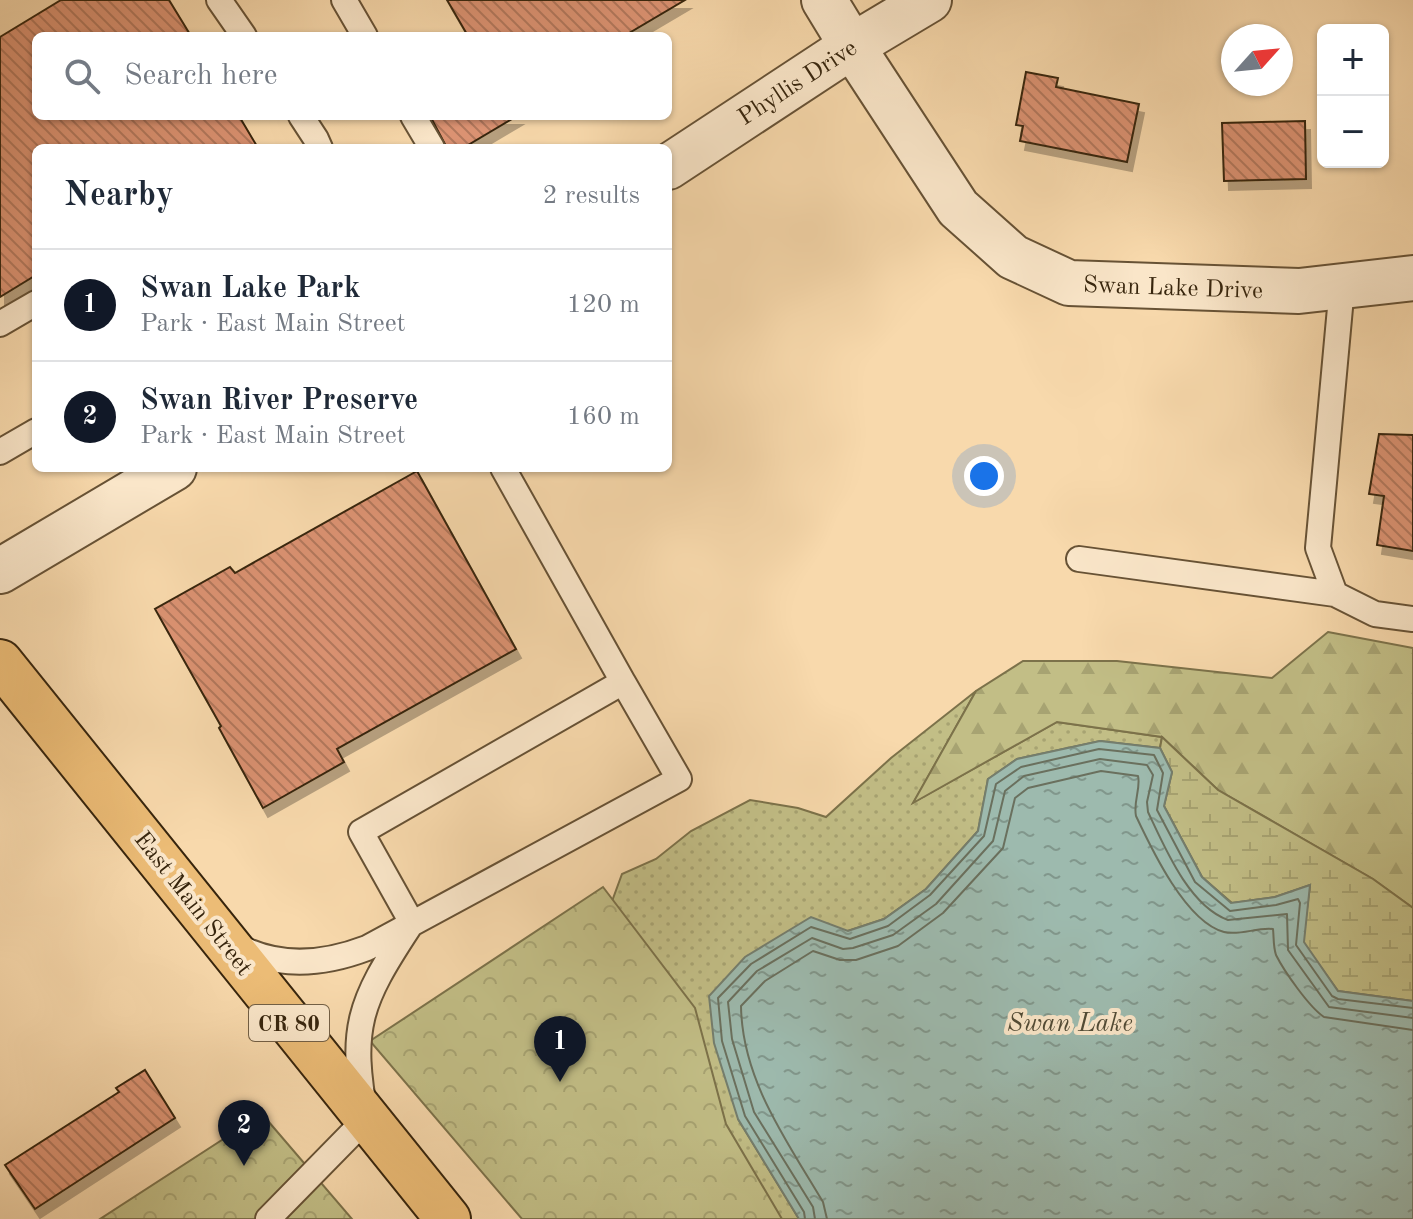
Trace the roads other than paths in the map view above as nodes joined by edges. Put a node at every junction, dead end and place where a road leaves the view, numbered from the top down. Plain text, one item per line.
1 (219, 0) edge
2 (344, 0) edge
3 (824, 0) edge
4 (929, 0) edge
5 (241, 32) edge
6 (363, 32) edge
7 (852, 46) junction
8 (303, 120) edge
9 (415, 120) edge
10 (318, 144) edge
11 (430, 144) edge
12 (672, 164) edge
13 (1413, 278) edge
14 (1342, 286) junction
15 (32, 305) edge
16 (0, 324) edge
17 (32, 433) edge
18 (0, 452) edge
19 (167, 472) edge
20 (505, 472) edge
21 (1079, 559) dead end
22 (0, 571) edge
23 (1335, 594) junction
24 (1413, 619) edge
25 (0, 662) edge
26 (623, 682) junction
27 (412, 923) junction
28 (220, 936) junction
29 (366, 1119) junction
30 (268, 1219) edge
31 (448, 1219) edge

1 - 5 lane
2 - 6 lane
3 - 7 street, Swan Lake Drive
4 - 7 street, Phyllis Drive
7 - 12 street, Phyllis Drive
7 - 14 street, Swan Lake Drive
8 - 10 lane
9 - 11 lane
13 - 14 street, Swan Lake Drive
14 - 23 lane
15 - 16 lane
17 - 18 lane
19 - 22 street
20 - 26 lane
21 - 23 lane
23 - 24 lane
25 - 28 main road, East Main Street / CR 80
26 - 27 lane
26 - 27 lane
27 - 28 lane
27 - 29 lane
28 - 29 main road, East Main Street / CR 80
29 - 30 lane
29 - 31 main road, East Main Street / CR 80

